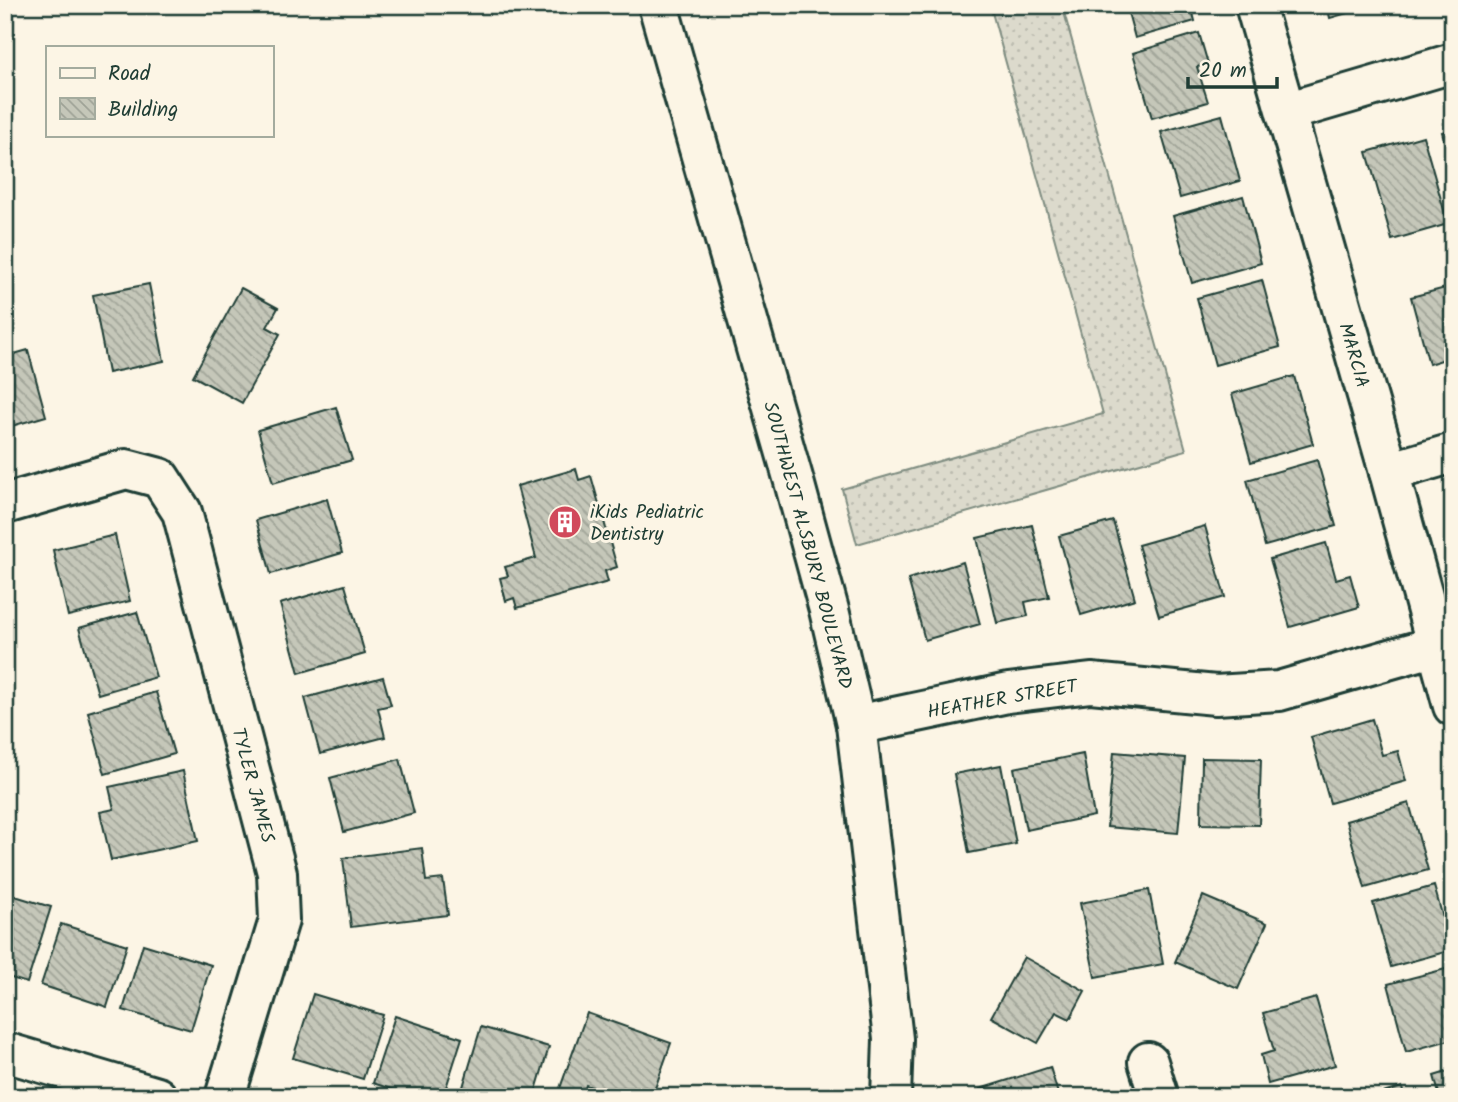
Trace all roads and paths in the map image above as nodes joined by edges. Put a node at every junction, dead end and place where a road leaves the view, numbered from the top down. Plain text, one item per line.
1 (658, 5) edge
2 (1255, 5) edge
3 (1453, 63) edge
4 (1286, 112) junction
5 (1453, 453) edge
6 (1388, 472) junction
7 (5, 504) edge
8 (1436, 646) junction
9 (1453, 706) edge
10 (856, 725) junction
11 (5, 1052) edge
12 (157, 1097) edge
13 (225, 1097) edge
14 (891, 1097) edge

1 - 10 street, SOUTHWEST ALSBURY BOULEVARD
2 - 4 street, MARCIA
3 - 4 street
4 - 6 street, MARCIA
5 - 6 street
6 - 8 street, MARCIA
7 - 13 street, TYLER JAMES
8 - 9 street, MARCIA
8 - 10 street, HEATHER STREET
10 - 14 street, SOUTHWEST ALSBURY BOULEVARD
11 - 12 street

